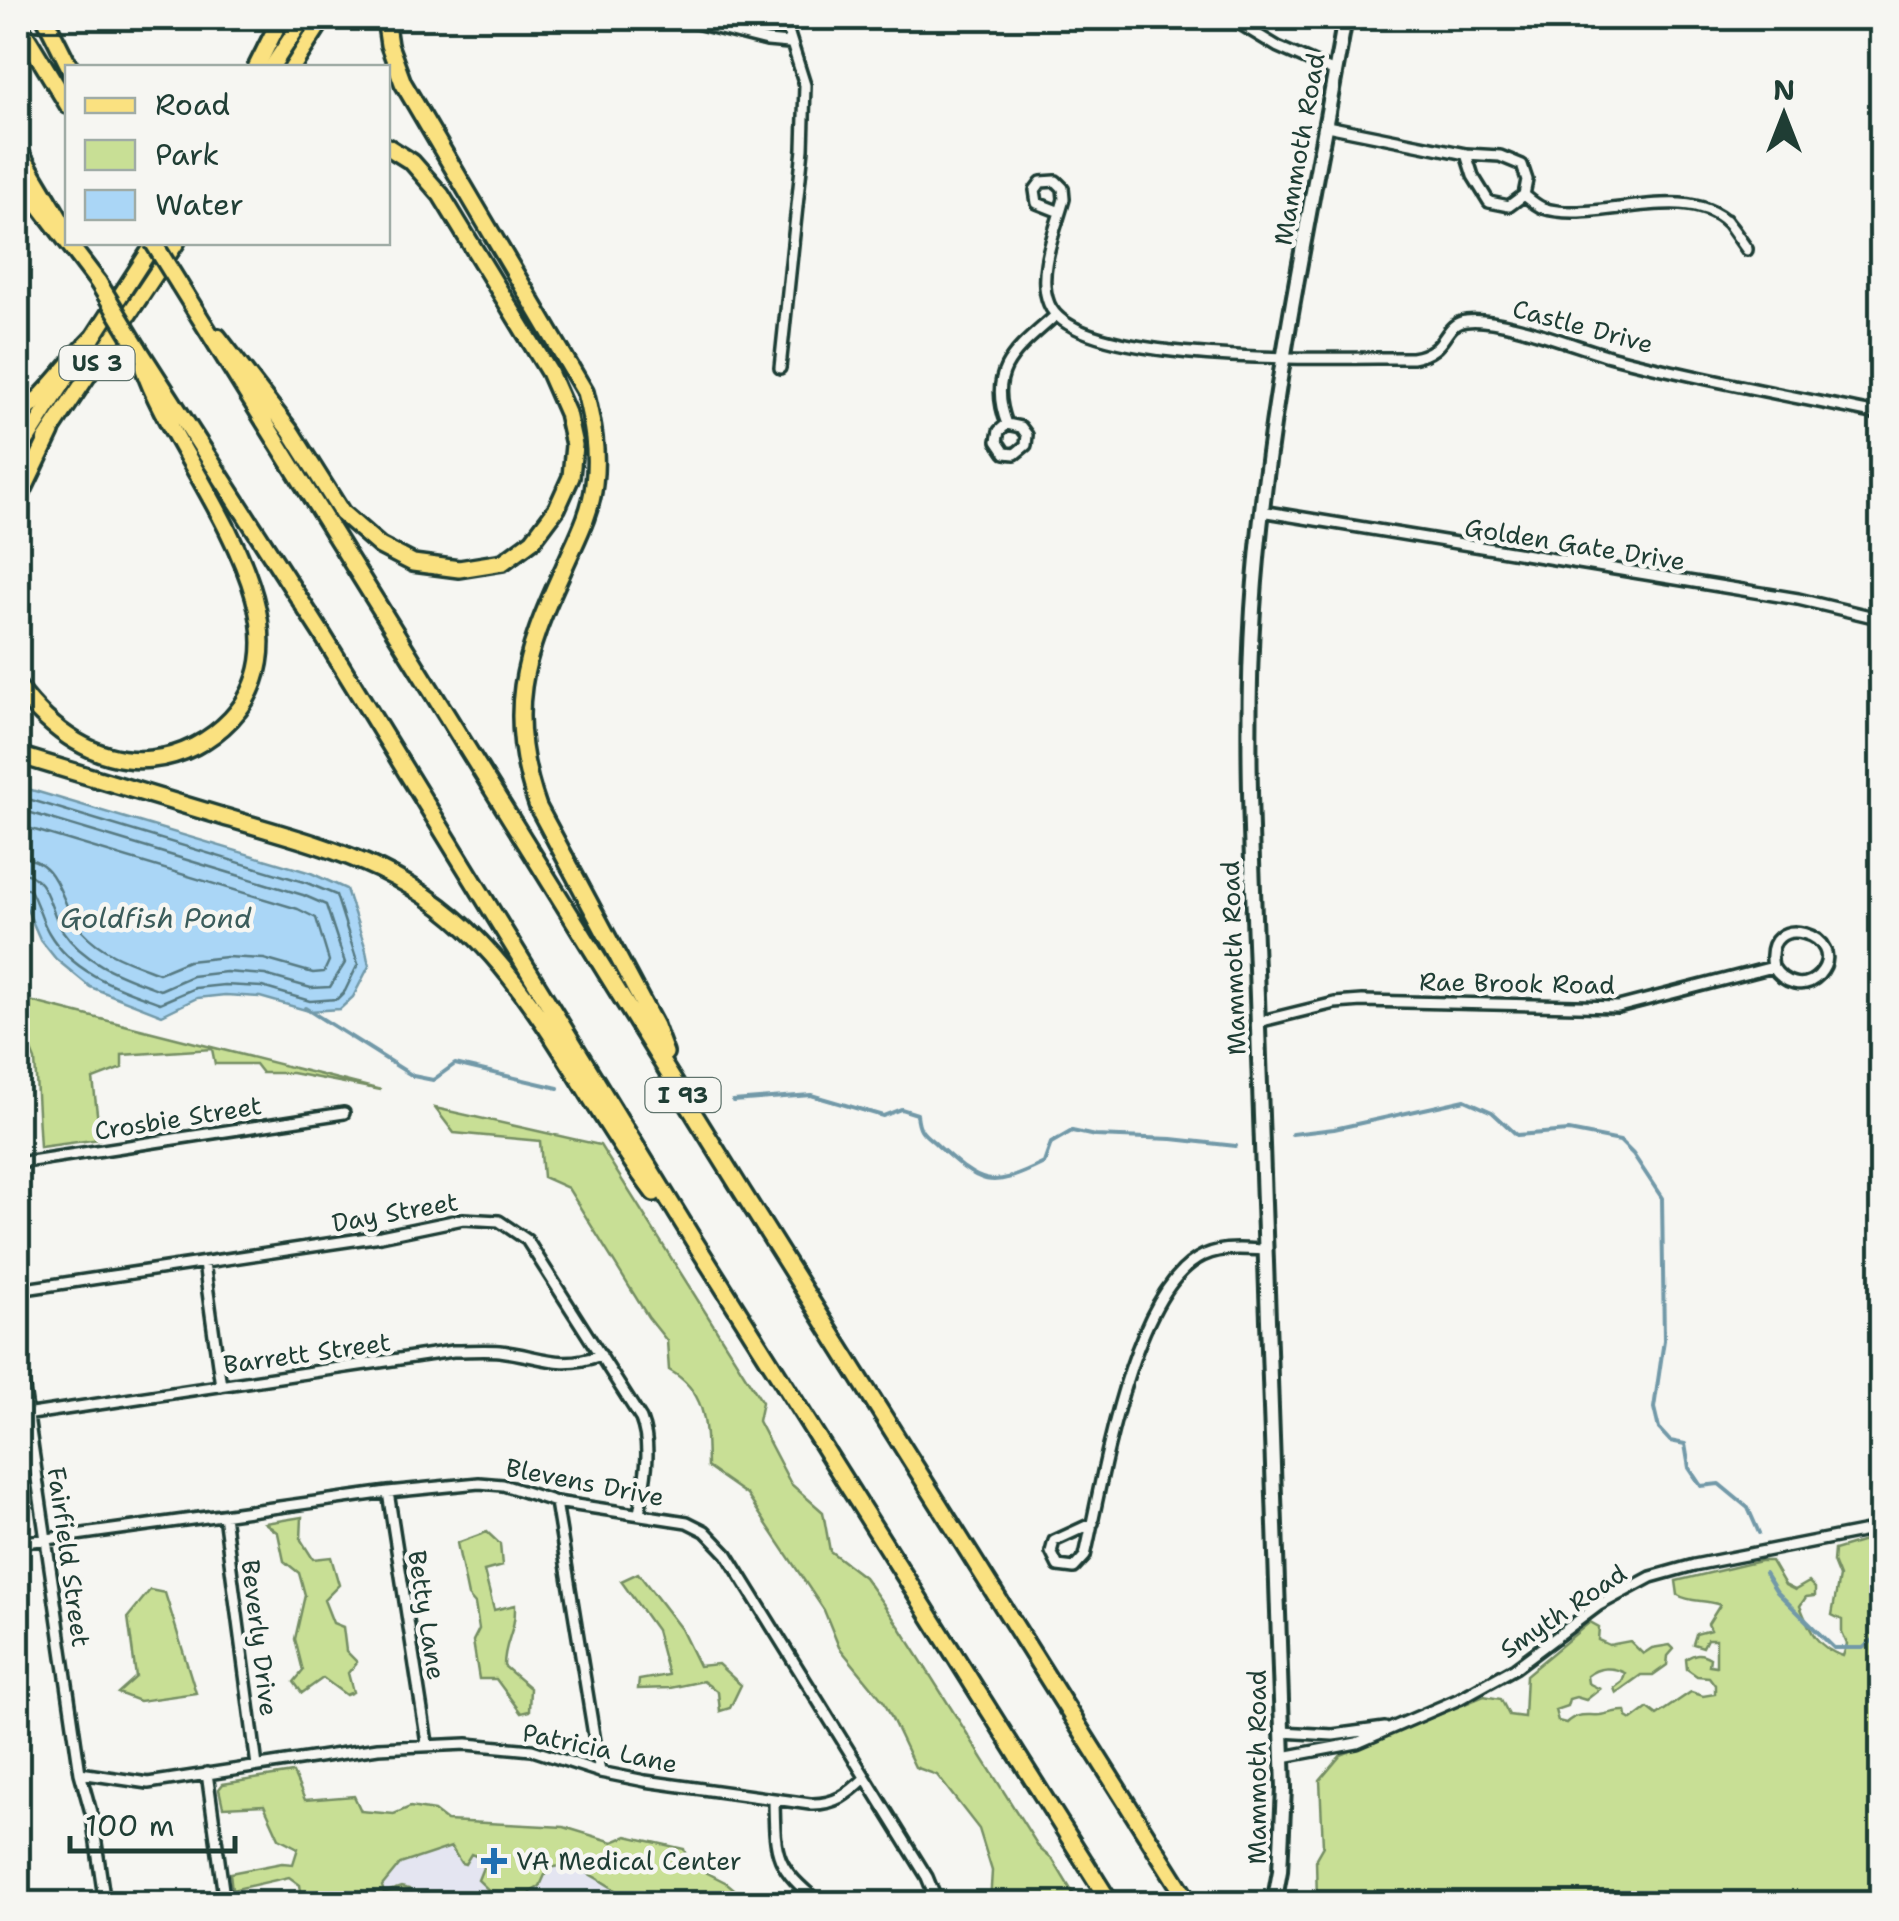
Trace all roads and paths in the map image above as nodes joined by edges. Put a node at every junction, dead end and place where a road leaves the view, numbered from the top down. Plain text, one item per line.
1 (44, 18) edge
2 (281, 18) edge
3 (304, 18) edge
4 (324, 18) edge
5 (385, 18) edge
6 (784, 18) edge
7 (1230, 18) edge
8 (1345, 18) edge
9 (692, 22) dead end
10 (18, 24) edge
11 (789, 44) junction
12 (68, 65) edge
13 (258, 65) edge
14 (273, 65) edge
15 (294, 65) edge
16 (1336, 72) junction
17 (65, 100) edge
18 (1327, 126) junction
19 (390, 148) edge
20 (18, 149) edge
21 (1466, 154) junction
22 (18, 177) edge
23 (1524, 195) junction
24 (1060, 212) dead end
25 (1726, 220) dead end
26 (65, 227) edge
27 (65, 239) edge
28 (70, 245) edge
29 (76, 245) edge
30 (152, 245) edge
31 (156, 245) edge
32 (176, 245) edge
33 (98, 282) junction
34 (1055, 316) junction
35 (202, 323) junction
36 (92, 339) junction
37 (138, 348) junction
38 (1285, 355) junction
39 (780, 368) dead end
40 (1882, 415) edge
41 (18, 416) edge
42 (1007, 424) dead end
43 (51, 432) junction
44 (18, 454) edge
45 (18, 483) edge
46 (18, 502) edge
47 (1261, 511) junction
48 (1882, 619) edge
49 (18, 688) edge
50 (18, 755) edge
51 (1773, 967) junction
52 (1258, 1022) junction
53 (676, 1085) junction
54 (344, 1114) dead end
55 (18, 1162) edge
56 (694, 1241) junction
57 (1265, 1250) junction
58 (204, 1263) junction
59 (18, 1290) edge
60 (18, 1348) edge
61 (601, 1355) junction
62 (221, 1386) junction
63 (22, 1415) edge
64 (388, 1492) junction
65 (556, 1502) junction
66 (639, 1514) junction
67 (224, 1515) junction
68 (1093, 1522) junction
69 (1882, 1528) edge
70 (46, 1539) junction
71 (18, 1543) edge
72 (1393, 1727) junction
73 (1282, 1732) junction
74 (426, 1744) junction
75 (1283, 1757) junction
76 (257, 1766) junction
77 (80, 1772) junction
78 (600, 1772) junction
79 (207, 1773) junction
80 (866, 1778) junction
81 (774, 1800) junction
82 (105, 1904) edge
83 (225, 1904) edge
84 (821, 1904) edge
85 (938, 1904) edge
86 (1111, 1904) edge
87 (1190, 1904) edge
88 (1274, 1904) edge

1 - 12 highway
2 - 13 highway
3 - 14 main road
4 - 15 main road
5 - 53 highway
6 - 11 street
7 - 16 street
8 - 16 main road, Mammoth Road
9 - 11 street
10 - 17 highway
11 - 39 street
16 - 18 main road, Mammoth Road
18 - 21 street
18 - 38 main road, Mammoth Road
19 - 35 highway
20 - 26 highway
21 - 23 street
21 - 23 street
22 - 27 highway
23 - 25 street
24 - 34 street
28 - 33 highway
29 - 33 highway, I 93
30 - 36 main road, US 3
31 - 35 highway, I 93, bridge
32 - 43 main road, US 3
33 - 37 highway, I 93, bridge
34 - 38 street, Castle Drive
34 - 42 street
35 - 53 highway, I 93
36 - 41 highway
36 - 44 main road, US 3
37 - 49 highway
37 - 56 highway, I 93
38 - 40 street, Castle Drive
38 - 47 main road, Mammoth Road
43 - 45 main road, US 3
43 - 46 highway
47 - 48 street, Golden Gate Drive
47 - 52 main road, Mammoth Road
50 - 56 highway
51 - 51 street, Rae Brook Road
51 - 52 street, Rae Brook Road
52 - 57 main road, Mammoth Road
53 - 87 highway, I 93
54 - 55 street, Crosbie Street
56 - 86 highway, I 93
57 - 68 street
57 - 73 main road, Mammoth Road
58 - 59 street, Day Street
58 - 61 street, Day Street
58 - 62 street
60 - 63 street, Fairfield Street
61 - 62 street, Barrett Street
61 - 66 street, Day Street
62 - 63 street, Barrett Street
63 - 70 street, Fairfield Street
64 - 65 street, Blevens Drive
64 - 67 street, Blevens Drive
64 - 74 street, Betty Lane
65 - 66 street, Blevens Drive
65 - 78 street
66 - 80 street, Blevens Drive
67 - 70 street, Blevens Drive
67 - 76 street, Beverly Drive
68 - 68 street
69 - 72 street, Smyth Road
70 - 71 street, Blevens Drive
70 - 77 street, Fairfield Street
72 - 73 street, Smyth Road
72 - 75 street, Smyth Road
73 - 75 main road, Mammoth Road
74 - 76 street, Patricia Lane
74 - 78 street, Patricia Lane
75 - 88 main road, Mammoth Road
76 - 79 street, Patricia Lane
77 - 79 street, Patricia Lane
77 - 82 street, Fairfield Street
78 - 81 street, Patricia Lane
79 - 83 street
80 - 81 street, Patricia Lane
80 - 85 street, Blevens Drive
81 - 84 street

